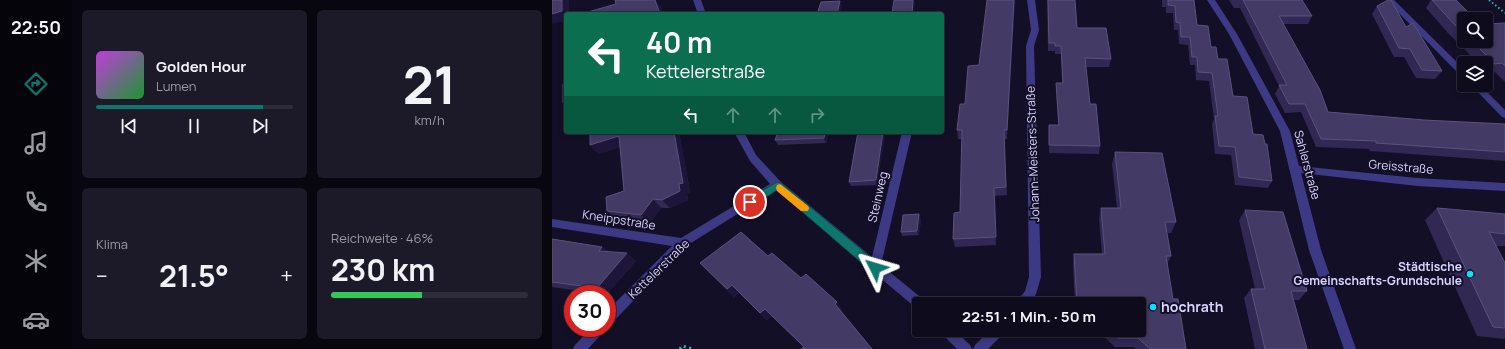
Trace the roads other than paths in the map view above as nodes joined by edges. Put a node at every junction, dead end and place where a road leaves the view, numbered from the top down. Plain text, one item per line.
1 (697, 0) edge
2 (1031, 0) edge
3 (1211, 0) edge
4 (1390, 0) edge
5 (701, 12) edge
6 (1457, 67) edge
7 (1482, 92) edge
8 (1505, 115) edge
9 (740, 134) edge
10 (907, 134) edge
11 (1295, 169) junction
12 (777, 185) junction
13 (1505, 187) edge
14 (552, 223) edge
15 (682, 243) junction
16 (875, 268) junction
17 (1027, 297) edge
18 (912, 298) edge
19 (616, 311) edge
20 (590, 337) edge
21 (953, 337) edge
22 (992, 337) edge
23 (579, 349) edge
24 (966, 349) edge
25 (979, 349) edge
26 (1350, 349) edge

1 - 5 street
2 - 17 street, Johann-Meisters-Straße
3 - 11 street, Sahlerstraße
4 - 6 street
7 - 8 street
9 - 12 street
10 - 16 street, Steinweg
11 - 13 street, Greisstraße
11 - 26 street, Sahlerstraße
12 - 15 street, Kettelerstraße
12 - 16 street
14 - 15 street, Kneippstraße
15 - 19 street, Kettelerstraße
16 - 18 street
20 - 23 street
21 - 24 street
22 - 25 street

